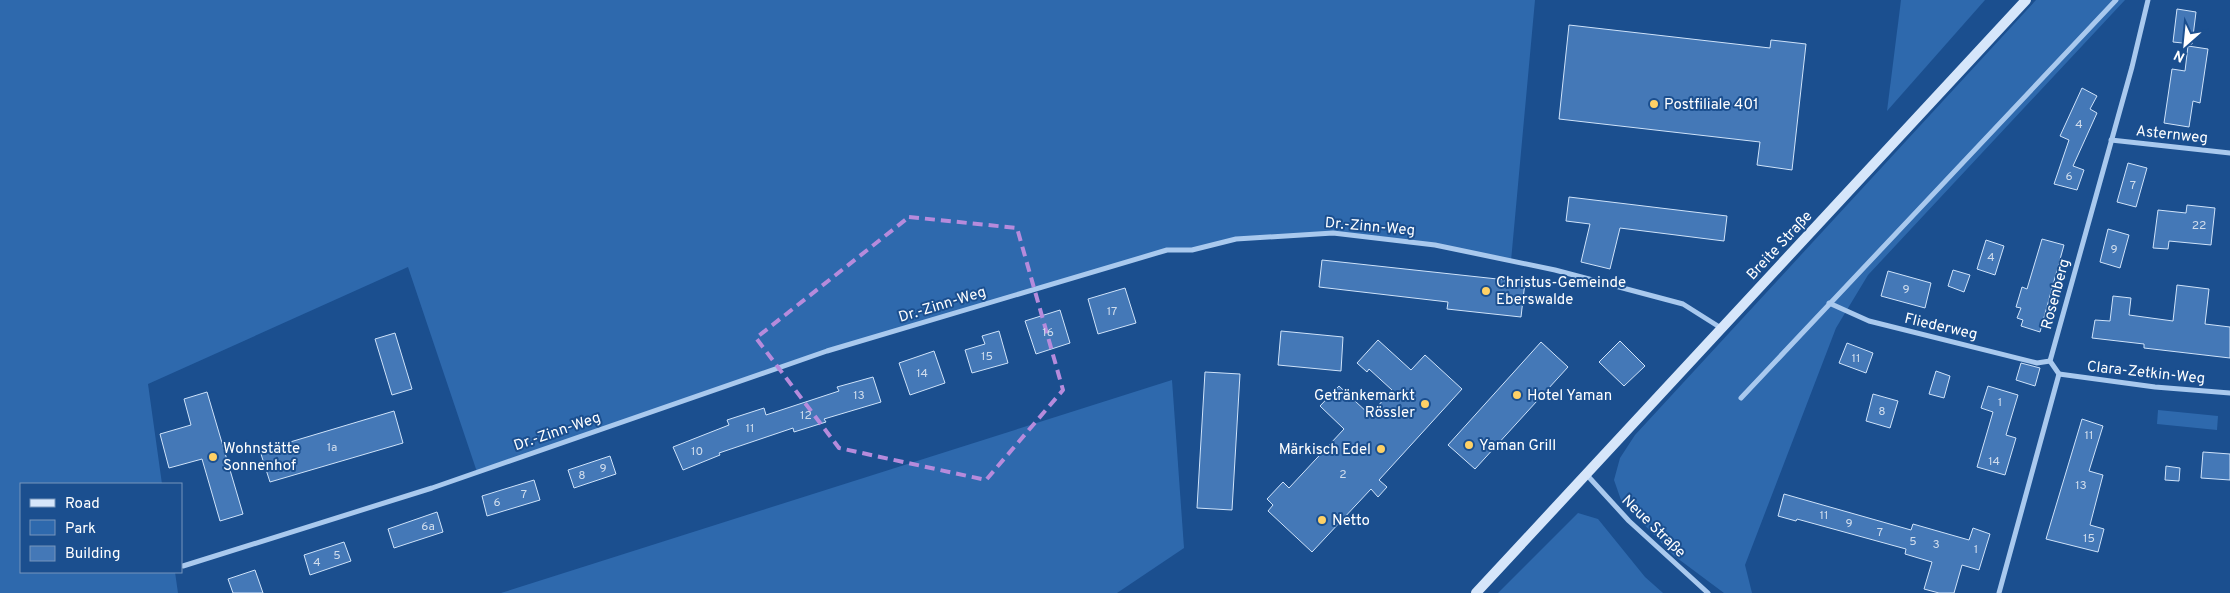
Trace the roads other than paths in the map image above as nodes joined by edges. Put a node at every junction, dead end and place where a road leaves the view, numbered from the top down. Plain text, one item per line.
1 (2026, 0) edge
2 (2116, 0) edge
3 (2148, 0) edge
4 (2111, 140) junction
5 (2230, 153) edge
6 (1829, 303) junction
7 (1722, 328) junction
8 (2050, 361) junction
9 (2059, 374) junction
10 (2230, 393) edge
11 (1741, 398) dead end
12 (1586, 474) junction
13 (183, 566) dead end
14 (1476, 593) edge
15 (1708, 593) edge
16 (1999, 593) edge

1 - 7 main road, Breite Straße
2 - 6 street
3 - 4 street, Rosenberg
4 - 5 street, Asternweg
4 - 8 street, Rosenberg
6 - 8 street, Fliederweg
6 - 11 street
7 - 12 main road, Breite Straße
7 - 13 street, Dr.-Zinn-Weg
8 - 9 street
9 - 10 street, Clara-Zetkin-Weg
9 - 16 street
12 - 14 main road, Breite Straße
12 - 15 street, Neue Straße

